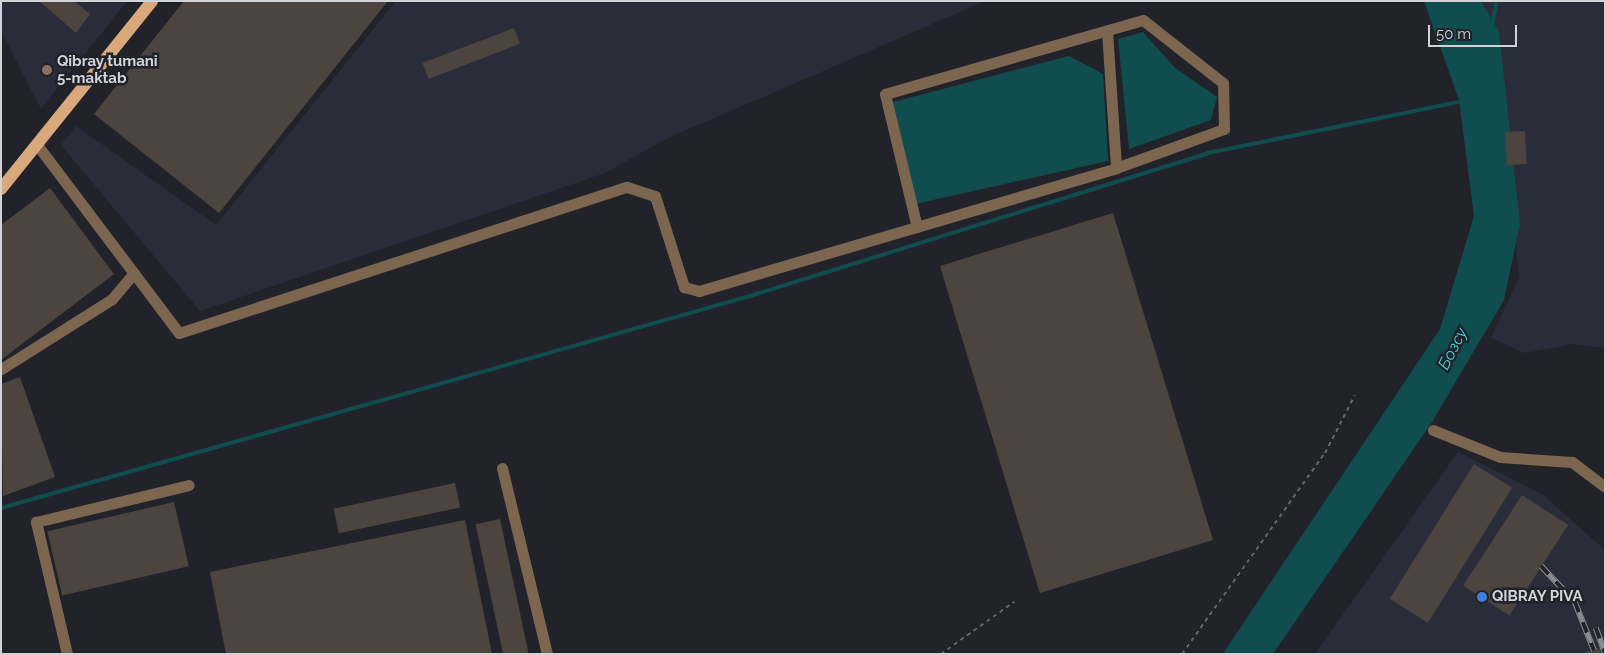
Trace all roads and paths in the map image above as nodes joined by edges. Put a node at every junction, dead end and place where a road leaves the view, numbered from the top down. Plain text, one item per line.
1 (152, 1) edge
2 (1107, 31) junction
3 (38, 146) junction
4 (1116, 168) junction
5 (1, 189) edge
6 (917, 227) junction
7 (134, 273) junction
8 (1, 369) edge
9 (1355, 396) dead end
10 (1433, 430) dead end
11 (502, 468) dead end
12 (189, 485) dead end
13 (1605, 487) edge
14 (1014, 602) dead end
15 (68, 654) edge
16 (547, 654) edge
17 (941, 654) edge
18 (1182, 654) edge

1 - 3 main road
2 - 4 lane
2 - 4 lane
2 - 6 lane
3 - 5 main road
3 - 7 lane
4 - 6 lane
6 - 7 lane
7 - 8 lane
9 - 18 path
10 - 13 lane
11 - 16 lane
12 - 15 lane
14 - 17 path

